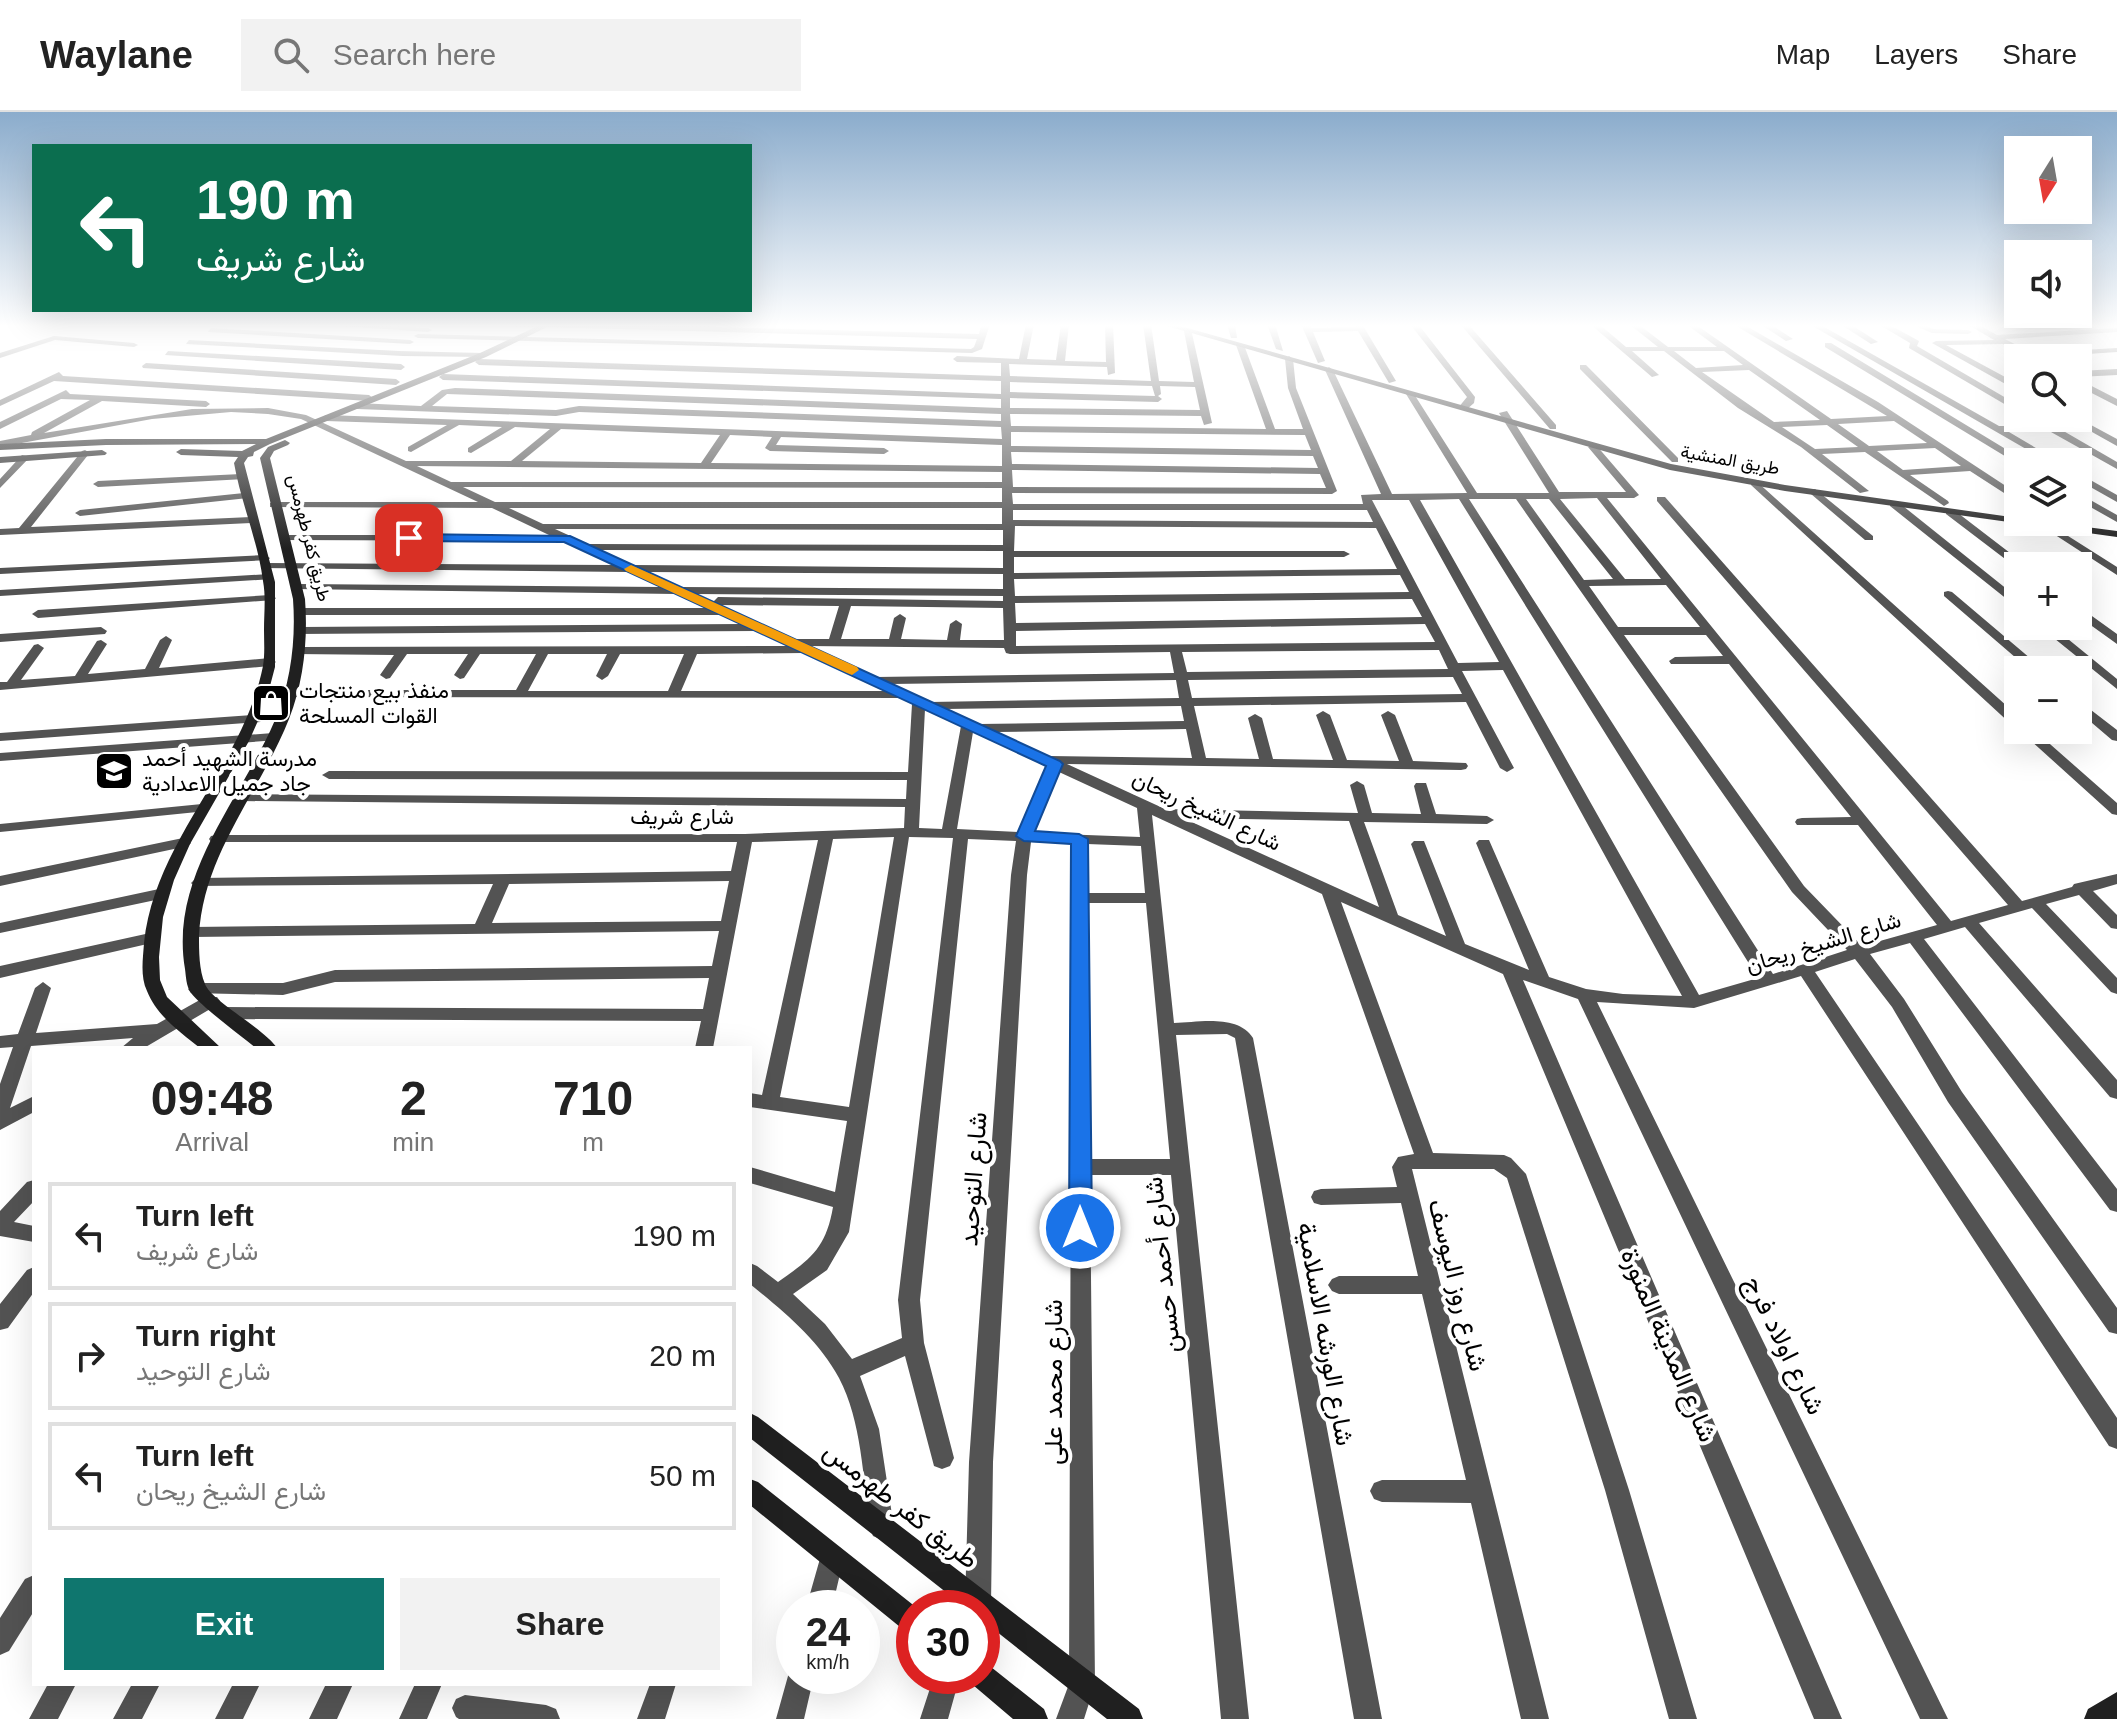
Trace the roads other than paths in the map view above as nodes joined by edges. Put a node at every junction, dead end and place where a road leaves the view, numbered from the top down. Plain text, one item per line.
1 (54, 399) edge
2 (100, 399) joint
3 (243, 399) edge
4 (324, 399) edge
5 (375, 399) edge
6 (381, 399) edge
7 (435, 399) edge
8 (675, 399) edge
9 (1006, 399) edge
10 (1158, 399) edge
11 (1202, 399) edge
12 (1259, 399) edge
13 (1297, 399) edge
14 (1342, 399) edge
15 (1413, 399) edge
16 (1433, 399) edge
17 (1445, 399) edge
18 (1470, 399) edge
19 (1529, 399) edge
20 (1612, 399) edge
21 (1732, 399) edge
22 (1799, 399) edge
23 (1865, 399) edge
24 (1918, 399) edge
25 (1945, 399) edge
26 (367, 404) junction
27 (1466, 406) junction
28 (423, 408) junction
29 (226, 409) junction
30 (1006, 411) junction
31 (1160, 413) junction
32 (1205, 413) junction
33 (766, 415) junction
34 (1507, 417) junction
35 (1897, 418) junction
36 (326, 421) junction
37 (458, 422) junction
38 (1832, 422) junction
39 (513, 424) junction
40 (1773, 425) junction
41 (0, 426) edge
42 (559, 426) junction
43 (1007, 426) junction
44 (1553, 427) junction
45 (1998, 429) junction
46 (2004, 429) edge
47 (2092, 429) edge
48 (1209, 431) junction
49 (1271, 431) junction
50 (727, 432) junction
51 (1310, 432) junction
52 (2058, 432) edge
53 (755, 433) junction
54 (778, 434) junction
55 (888, 437) junction
56 (22, 440) junction
57 (2117, 443) edge
58 (0, 445) edge
59 (1940, 445) junction
60 (1008, 446) junction
61 (1593, 447) junction
62 (266, 448) junction
63 (2030, 448) edge
64 (411, 449) dead end
65 (1871, 449) junction
66 (471, 450) dead end
67 (2004, 451) edge
68 (1814, 452) junction
69 (85, 453) junction
70 (245, 453) junction
71 (1318, 453) junction
72 (25, 457) junction
73 (0, 460) edge
74 (404, 463) junction
75 (513, 464) junction
76 (1672, 464) junction
77 (704, 466) junction
78 (2117, 466) edge
79 (1008, 468) junction
80 (1974, 468) junction
81 (1326, 471) junction
82 (1905, 472) junction
83 (241, 477) junction
84 (1755, 483) junction
85 (98, 484) dead end
86 (448, 484) junction
87 (1294, 484) dead end
88 (2092, 484) edge
89 (0, 485) edge
90 (1009, 486) junction
91 (2004, 489) edge
92 (1864, 491) junction
93 (1815, 492) junction
94 (1387, 495) junction
95 (1412, 495) junction
96 (1467, 495) junction
97 (244, 496) junction
98 (1519, 496) junction
99 (1554, 496) junction
100 (1600, 496) junction
101 (1661, 499) dead end
102 (2117, 499) edge
103 (1368, 503) junction
104 (1894, 504) junction
105 (2092, 504) edge
106 (274, 505) junction
107 (494, 505) junction
108 (1009, 506) junction
109 (1947, 507) junction
110 (2004, 512) edge
111 (80, 513) dead end
112 (2004, 519) edge
113 (2117, 519) edge
114 (251, 520) junction
115 (2092, 523) edge
116 (1010, 525) junction
117 (1379, 525) junction
118 (540, 526) junction
119 (2117, 527) edge
120 (22, 531) junction
121 (2092, 531) edge
122 (0, 532) edge
123 (2117, 534) edge
124 (2063, 536) edge
125 (284, 538) junction
126 (566, 538) junction
127 (1869, 538) dead end
128 (586, 547) junction
129 (1009, 549) junction
130 (1341, 549) dead end
131 (2004, 552) edge
132 (601, 555) junction
133 (292, 561) junction
134 (266, 567) junction
135 (631, 569) junction
136 (0, 571) edge
137 (1404, 572) junction
138 (2117, 572) edge
139 (1008, 574) junction
140 (1621, 582) junction
141 (1669, 582) junction
142 (1581, 583) junction
143 (298, 587) junction
144 (675, 589) junction
145 (0, 593) edge
146 (2004, 593) edge
147 (1948, 594) dead end
148 (1416, 595) junction
149 (270, 598) junction
150 (1009, 599) junction
151 (700, 600) junction
152 (846, 603) junction
153 (301, 612) junction
154 (726, 612) junction
155 (38, 614) dead end
156 (900, 618) dead end
157 (1429, 620) junction
158 (2092, 621) edge
159 (956, 624) dead end
160 (1009, 627) junction
161 (760, 628) junction
162 (301, 631) junction
163 (1616, 631) junction
164 (1709, 631) junction
165 (0, 638) edge
166 (166, 640) dead end
167 (2062, 640) edge
168 (2117, 640) edge
169 (790, 642) junction
170 (834, 643) junction
171 (894, 643) junction
172 (953, 643) junction
173 (1009, 646) junction
174 (1442, 646) junction
175 (38, 648) dead end
176 (1175, 649) junction
177 (810, 650) junction
178 (299, 651) junction
179 (403, 651) junction
180 (476, 651) junction
181 (544, 651) junction
182 (615, 651) junction
183 (692, 651) junction
184 (2021, 656) edge
185 (1732, 660) junction
186 (1675, 661) dead end
187 (270, 662) junction
188 (1507, 666) junction
189 (1455, 670) junction
190 (150, 673) junction
191 (386, 675) dead end
192 (460, 675) dead end
193 (602, 676) dead end
194 (1181, 676) junction
195 (79, 679) junction
196 (872, 680) junction
197 (2117, 685) edge
198 (5, 686) edge
199 (289, 694) junction
200 (520, 694) junction
201 (673, 694) junction
202 (904, 695) junction
203 (1470, 698) junction
204 (1187, 701) junction
205 (923, 703) junction
206 (2004, 710) edge
207 (1323, 715) dead end
208 (1388, 715) dead end
209 (2092, 716) edge
210 (282, 717) junction
211 (1255, 718) dead end
212 (251, 720) junction
213 (1192, 725) junction
214 (972, 726) junction
215 (0, 737) edge
216 (273, 737) junction
217 (2117, 737) edge
218 (242, 739) junction
219 (2042, 744) edge
220 (0, 757) edge
221 (1050, 762) junction
222 (1200, 762) junction
223 (1267, 763) junction
224 (1341, 764) junction
225 (1408, 765) junction
226 (1461, 766) dead end
227 (1507, 768) dead end
228 (329, 775) dead end
229 (914, 776) junction
230 (1357, 785) dead end
231 (1421, 786) dead end
232 (241, 797) junction
233 (913, 803) junction
234 (202, 808) junction
235 (1151, 809) junction
236 (2117, 811) edge
237 (1360, 817) junction
238 (1430, 819) junction
239 (1487, 820) dead end
240 (1862, 821) junction
241 (1802, 822) dead end
242 (0, 828) edge
243 (906, 832) junction
244 (955, 832) junction
245 (826, 836) junction
246 (1024, 836) junction
247 (745, 838) junction
248 (216, 839) junction
249 (1079, 839) junction
250 (1148, 842) junction
251 (183, 843) junction
252 (1484, 843) dead end
253 (1419, 844) dead end
254 (737, 876) junction
255 (503, 879) junction
256 (2117, 879) edge
257 (0, 881) edge
258 (199, 883) junction
259 (2080, 887) junction
260 (1329, 891) junction
261 (159, 894) junction
262 (1079, 898) junction
263 (1155, 898) junction
264 (2027, 905) junction
265 (1391, 918) junction
266 (1968, 921) junction
267 (2117, 924) edge
268 (728, 926) junction
269 (1948, 927) junction
270 (0, 928) edge
271 (481, 929) junction
272 (192, 932) junction
273 (1914, 937) junction
274 (150, 938) junction
275 (1459, 949) junction
276 (1859, 952) junction
277 (1510, 970) junction
278 (1805, 970) junction
279 (0, 972) edge
280 (718, 972) junction
281 (1768, 980) junction
282 (1543, 983) junction
283 (43, 988) dead end
284 (2117, 988) edge
285 (1585, 995) junction
286 (211, 1001) junction
287 (1694, 1002) junction
288 (711, 1015) junction
289 (179, 1020) junction
290 (1168, 1029) junction
291 (162, 1030) junction
292 (25, 1040) junction
293 (0, 1042) edge
294 (134, 1046) edge
295 (210, 1046) edge
296 (266, 1046) edge
297 (704, 1046) edge
298 (2117, 1092) edge
299 (752, 1100) edge
300 (1, 1103) edge
301 (770, 1103) junction
302 (32, 1104) edge
303 (857, 1115) junction
304 (0, 1123) edge
305 (1426, 1160) junction
306 (1080, 1167) junction
307 (1181, 1167) junction
308 (752, 1176) edge
309 (32, 1190) edge
310 (1408, 1195) junction
311 (1321, 1197) dead end
312 (843, 1202) junction
313 (2117, 1204) edge
314 (0, 1226) edge
315 (32, 1234) edge
316 (752, 1274) edge
317 (32, 1279) edge
318 (1339, 1285) dead end
319 (1430, 1285) junction
320 (777, 1294) junction
321 (0, 1321) edge
322 (2117, 1325) edge
323 (913, 1343) junction
324 (847, 1371) junction
325 (752, 1426) edge
326 (2117, 1438) edge
327 (942, 1458) dead end
328 (1382, 1491) dead end
329 (752, 1492) edge
330 (1480, 1492) junction
331 (882, 1528) junction
332 (832, 1557) junction
333 (824, 1590) edge
334 (955, 1590) edge
335 (973, 1590) edge
336 (32, 1591) edge
337 (896, 1608) edge
338 (1000, 1624) edge
339 (0, 1642) edge
340 (1082, 1684) junction
341 (62, 1686) edge
342 (146, 1686) edge
343 (246, 1686) edge
344 (339, 1686) edge
345 (428, 1686) edge
346 (662, 1686) edge
347 (1000, 1691) edge
348 (796, 1694) edge
349 (942, 1694) edge
350 (2117, 1705) edge
351 (465, 1708) dead end
352 (43, 1719) edge
353 (127, 1719) edge
354 (229, 1719) edge
355 (323, 1719) edge
356 (413, 1719) edge
357 (546, 1719) edge
358 (651, 1719) edge
359 (790, 1719) edge
360 (934, 1719) edge
361 (1034, 1719) edge
362 (1070, 1719) edge
363 (1129, 1719) edge
364 (1235, 1719) edge
365 (1368, 1719) edge
366 (1535, 1719) edge
367 (1683, 1719) edge
368 (1828, 1719) edge
369 (1934, 1719) edge
370 (2098, 1719) edge

1 - 41 street
2 - 29 street
2 - 56 street
3 - 29 street
4 - 26 street
5 - 26 street, طريق كفر طهرمس
6 - 26 street, طريق كفر طهرمس
7 - 28 street
8 - 30 street
9 - 30 street
10 - 31 street
11 - 32 street
12 - 49 street
13 - 51 street
14 - 94 street
15 - 96 street
16 - 27 street, طريق المنشية
17 - 27 street, طريق المنشية
18 - 27 street
19 - 44 street
20 - 76 street
21 - 40 street
22 - 38 street
23 - 35 street
24 - 67 street
25 - 45 street
26 - 28 street
26 - 36 street, طريق كفر طهرمس
27 - 34 street, طريق المنشية
28 - 33 street
29 - 36 street
29 - 56 street
30 - 31 street
30 - 43 street
31 - 32 street
32 - 48 street
33 - 43 street
33 - 53 street
34 - 44 street, طريق المنشية
34 - 61 street, طريق المنشية
34 - 99 street
35 - 38 street
35 - 59 street
36 - 37 street
36 - 62 street, طريق كفر طهرمس
36 - 62 street, طريق كفر طهرمس
36 - 74 street, شارع الشيخ ريحان
37 - 39 street
37 - 64 street
38 - 40 street
38 - 65 street
39 - 42 street
39 - 66 street
40 - 68 street
42 - 50 street
42 - 75 street
43 - 48 street
43 - 60 street
44 - 76 street, طريق المنشية
45 - 46 street
45 - 63 street
47 - 57 street
48 - 49 street
49 - 51 street
50 - 53 street
50 - 77 street
51 - 71 street
52 - 78 street
53 - 54 street
54 - 55 street
54 - 55 street
55 - 60 street
56 - 58 street
58 - 62 street
59 - 65 street
59 - 80 street
60 - 71 street
60 - 79 street
61 - 76 street, طريق المنشية
61 - 100 street
62 - 70 street, طريق كفر طهرمس
62 - 106 street, طريق كفر طهرمس
65 - 68 street
65 - 82 street
68 - 92 street
69 - 70 street
69 - 72 street
69 - 120 street
70 - 83 street
71 - 81 street
72 - 73 street
72 - 89 street
74 - 75 street
74 - 86 street, شارع الشيخ ريحان
75 - 77 street
76 - 84 street, طريق المنشية
76 - 92 street, طريق المنشية
77 - 79 street
79 - 81 street
79 - 90 street
80 - 82 street
80 - 91 street
81 - 90 street
82 - 109 street
83 - 85 street
83 - 97 street
84 - 93 street, طريق المنشية
84 - 206 street
86 - 90 street
86 - 107 street, شارع الشيخ ريحان
87 - 90 street
88 - 102 street
90 - 108 street
92 - 109 street, طريق المنشية
93 - 104 street, طريق المنشية
93 - 127 street
94 - 95 street
94 - 103 street
95 - 96 street
95 - 188 street
96 - 98 street
96 - 281 street
97 - 111 street
97 - 114 street
98 - 99 street
98 - 142 street
99 - 100 street
99 - 140 street
100 - 141 street
101 - 264 street
103 - 108 street
103 - 117 street
104 - 109 street, طريق المنشية
104 - 146 street
105 - 113 street
106 - 107 street
106 - 125 street, طريق كفر طهرمس
107 - 108 street
107 - 118 street, شارع الشيخ ريحان
108 - 116 street
109 - 110 street, طريق المنشية
109 - 112 street, طريق المنشية
109 - 131 street
114 - 120 street
114 - 134 street
115 - 119 street
116 - 117 street
116 - 118 street
116 - 129 street
117 - 137 street
118 - 126 street, شارع الشيخ ريحان
120 - 122 street
121 - 123 street, طريق المنشية
124 - 138 street
125 - 126 street
125 - 133 street, طريق كفر طهرمس
126 - 128 street, شارع الشيخ ريحان
128 - 129 street
128 - 132 street, شارع الشيخ ريحان
129 - 130 street
129 - 139 street
132 - 133 street
132 - 135 street, شارع الشيخ ريحان
133 - 134 street
133 - 135 street
133 - 143 street, طريق كفر طهرمس
134 - 136 street
134 - 145 street
134 - 149 street
135 - 139 street
135 - 144 street, شارع الشيخ ريحان
137 - 139 street
137 - 148 street
139 - 150 street
140 - 141 street
140 - 142 street
141 - 164 street
142 - 163 street
143 - 144 street
143 - 153 street, طريق كفر طهرمس
144 - 150 street
144 - 151 street, شارع الشيخ ريحان
147 - 184 street
148 - 150 street
148 - 157 street
149 - 155 street
149 - 187 street
150 - 152 street
150 - 160 street
151 - 152 street
151 - 154 street, شارع الشيخ ريحان
152 - 170 street
153 - 154 street
153 - 162 street, طريق كفر طهرمس
154 - 161 street, شارع الشيخ ريحان
156 - 171 street
157 - 160 street
157 - 174 street
158 - 168 street
159 - 172 street
160 - 173 street
161 - 162 street
161 - 169 street, شارع الشيخ ريحان
162 - 178 street, طريق كفر طهرمس
163 - 164 street
163 - 276 street
164 - 185 street
165 - 195 street
166 - 190 street
167 - 197 street
169 - 170 street
169 - 177 street, شارع الشيخ ريحان
170 - 171 street
171 - 172 street
172 - 173 street
173 - 176 street
174 - 176 street
174 - 189 street
175 - 198 street
176 - 194 street
177 - 183 street
177 - 196 street, شارع الشيخ ريحان
178 - 179 street
178 - 199 street, طريق كفر طهرمس
179 - 180 street
179 - 191 street
180 - 181 street
180 - 192 street
181 - 182 street
181 - 200 street
182 - 183 street
182 - 193 street
183 - 201 street
185 - 186 street
185 - 240 street
187 - 190 street
187 - 212 street
188 - 189 street
188 - 287 street
189 - 194 street
189 - 203 street
190 - 195 street
194 - 196 street
194 - 204 street
195 - 198 street
196 - 202 street, شارع الشيخ ريحان
199 - 200 street
199 - 210 street, طريق كفر طهرمس
200 - 201 street
201 - 202 street
202 - 205 street, شارع الشيخ ريحان
203 - 204 street
203 - 227 street
204 - 205 street
204 - 213 street
205 - 214 street, شارع الشيخ ريحان
205 - 229 street
207 - 224 street
208 - 225 street
209 - 217 street
210 - 212 street
210 - 216 street, طريق كفر طهرمس
211 - 223 street
212 - 215 street
212 - 218 street
213 - 214 street
213 - 222 street
214 - 221 street, شارع الشيخ ريحان
214 - 244 street
216 - 218 street
216 - 232 street, طريق كفر طهرمس
218 - 220 street
218 - 234 street
219 - 236 street
221 - 222 street
221 - 235 street, شارع الشيخ ريحان
221 - 246 street, شارع التوحيد
222 - 223 street
223 - 224 street
224 - 225 street
225 - 226 street
228 - 229 street
229 - 233 street
230 - 237 street
231 - 238 street
232 - 233 street
232 - 248 street, طريق كفر طهرمس
233 - 243 street
234 - 242 street
234 - 251 street
235 - 237 street
235 - 250 street, شارع أحمد حسن
235 - 260 street, شارع الشيخ ريحان
237 - 238 street
237 - 265 street
238 - 239 street
240 - 241 street
240 - 269 street
243 - 244 street, شارع شريف
243 - 245 street, شارع شريف
243 - 303 street
244 - 246 street, شارع شريف
244 - 323 street
245 - 247 street, شارع شريف
245 - 301 street
246 - 249 street, شارع شريف
246 - 335 street, شارع التوحيد
247 - 248 street, شارع شريف
247 - 254 street
248 - 258 street, طريق كفر طهرمس
249 - 250 street, شارع شريف
249 - 262 street, شارع محمد على
250 - 263 street, شارع أحمد حسن
251 - 257 street
251 - 261 street
252 - 282 street
253 - 275 street
254 - 255 street
254 - 268 street
255 - 258 street
255 - 271 street
256 - 259 street, شارع الشيخ ريحان
258 - 272 street, طريق كفر طهرمس
259 - 264 street, شارع الشيخ ريحان
259 - 267 street
260 - 265 street, شارع الشيخ ريحان
260 - 305 street
261 - 270 street
261 - 274 street
262 - 263 street
262 - 306 street, شارع محمد على
263 - 290 street, شارع أحمد حسن
264 - 266 street, شارع الشيخ ريحان
264 - 284 street
265 - 275 street, شارع الشيخ ريحان
266 - 269 street, شارع الشيخ ريحان
266 - 298 street
268 - 271 street
268 - 280 street
269 - 273 street, شارع الشيخ ريحان
271 - 272 street
272 - 286 street, طريق كفر طهرمس
273 - 276 street, شارع الشيخ ريحان
273 - 313 street
274 - 279 street
274 - 289 street
275 - 277 street, شارع الشيخ ريحان
276 - 278 street, شارع الشيخ ريحان
276 - 322 street
277 - 282 street, شارع الشيخ ريحان
277 - 368 street, شارع المدينة المنورة
278 - 281 street, شارع الشيخ ريحان
278 - 326 street
280 - 286 street
280 - 288 street
281 - 287 street, شارع الشيخ ريحان
282 - 285 street, شارع الشيخ ريحان
283 - 292 street
285 - 287 street, شارع الشيخ ريحان
285 - 369 street, شارع اولاد فرج
286 - 288 street
286 - 289 street
286 - 296 street
288 - 297 street
289 - 291 street
289 - 295 street
290 - 307 street, شارع أحمد حسن
290 - 365 street, شارع الورشه الاسلامية
291 - 292 street
291 - 294 street
292 - 293 street
292 - 300 street
299 - 301 street
301 - 303 street
302 - 304 street
303 - 312 street
305 - 310 street, شارع روز اليوسف
305 - 367 street
306 - 307 street
306 - 340 street, شارع محمد على
307 - 364 street, شارع أحمد حسن
308 - 312 street
309 - 314 street
310 - 311 street
310 - 319 street, شارع روز اليوسف
312 - 320 street
314 - 315 street
316 - 320 street
317 - 321 street
318 - 319 street
319 - 330 street, شارع روز اليوسف
320 - 324 street
323 - 324 street
323 - 327 street
324 - 331 street
325 - 331 street, طريق كفر طهرمس
328 - 330 street
329 - 332 street
330 - 366 street, شارع روز اليوسف
331 - 334 street, طريق كفر طهرمس
332 - 333 street
332 - 337 street
336 - 339 street
338 - 340 street, طريق كفر طهرمس
340 - 362 street, شارع محمد على
340 - 363 street, طريق كفر طهرمس
341 - 352 street
342 - 353 street
343 - 354 street
344 - 355 street
345 - 356 street
346 - 358 street
347 - 361 street
348 - 359 street
349 - 360 street
350 - 370 street
351 - 357 street

